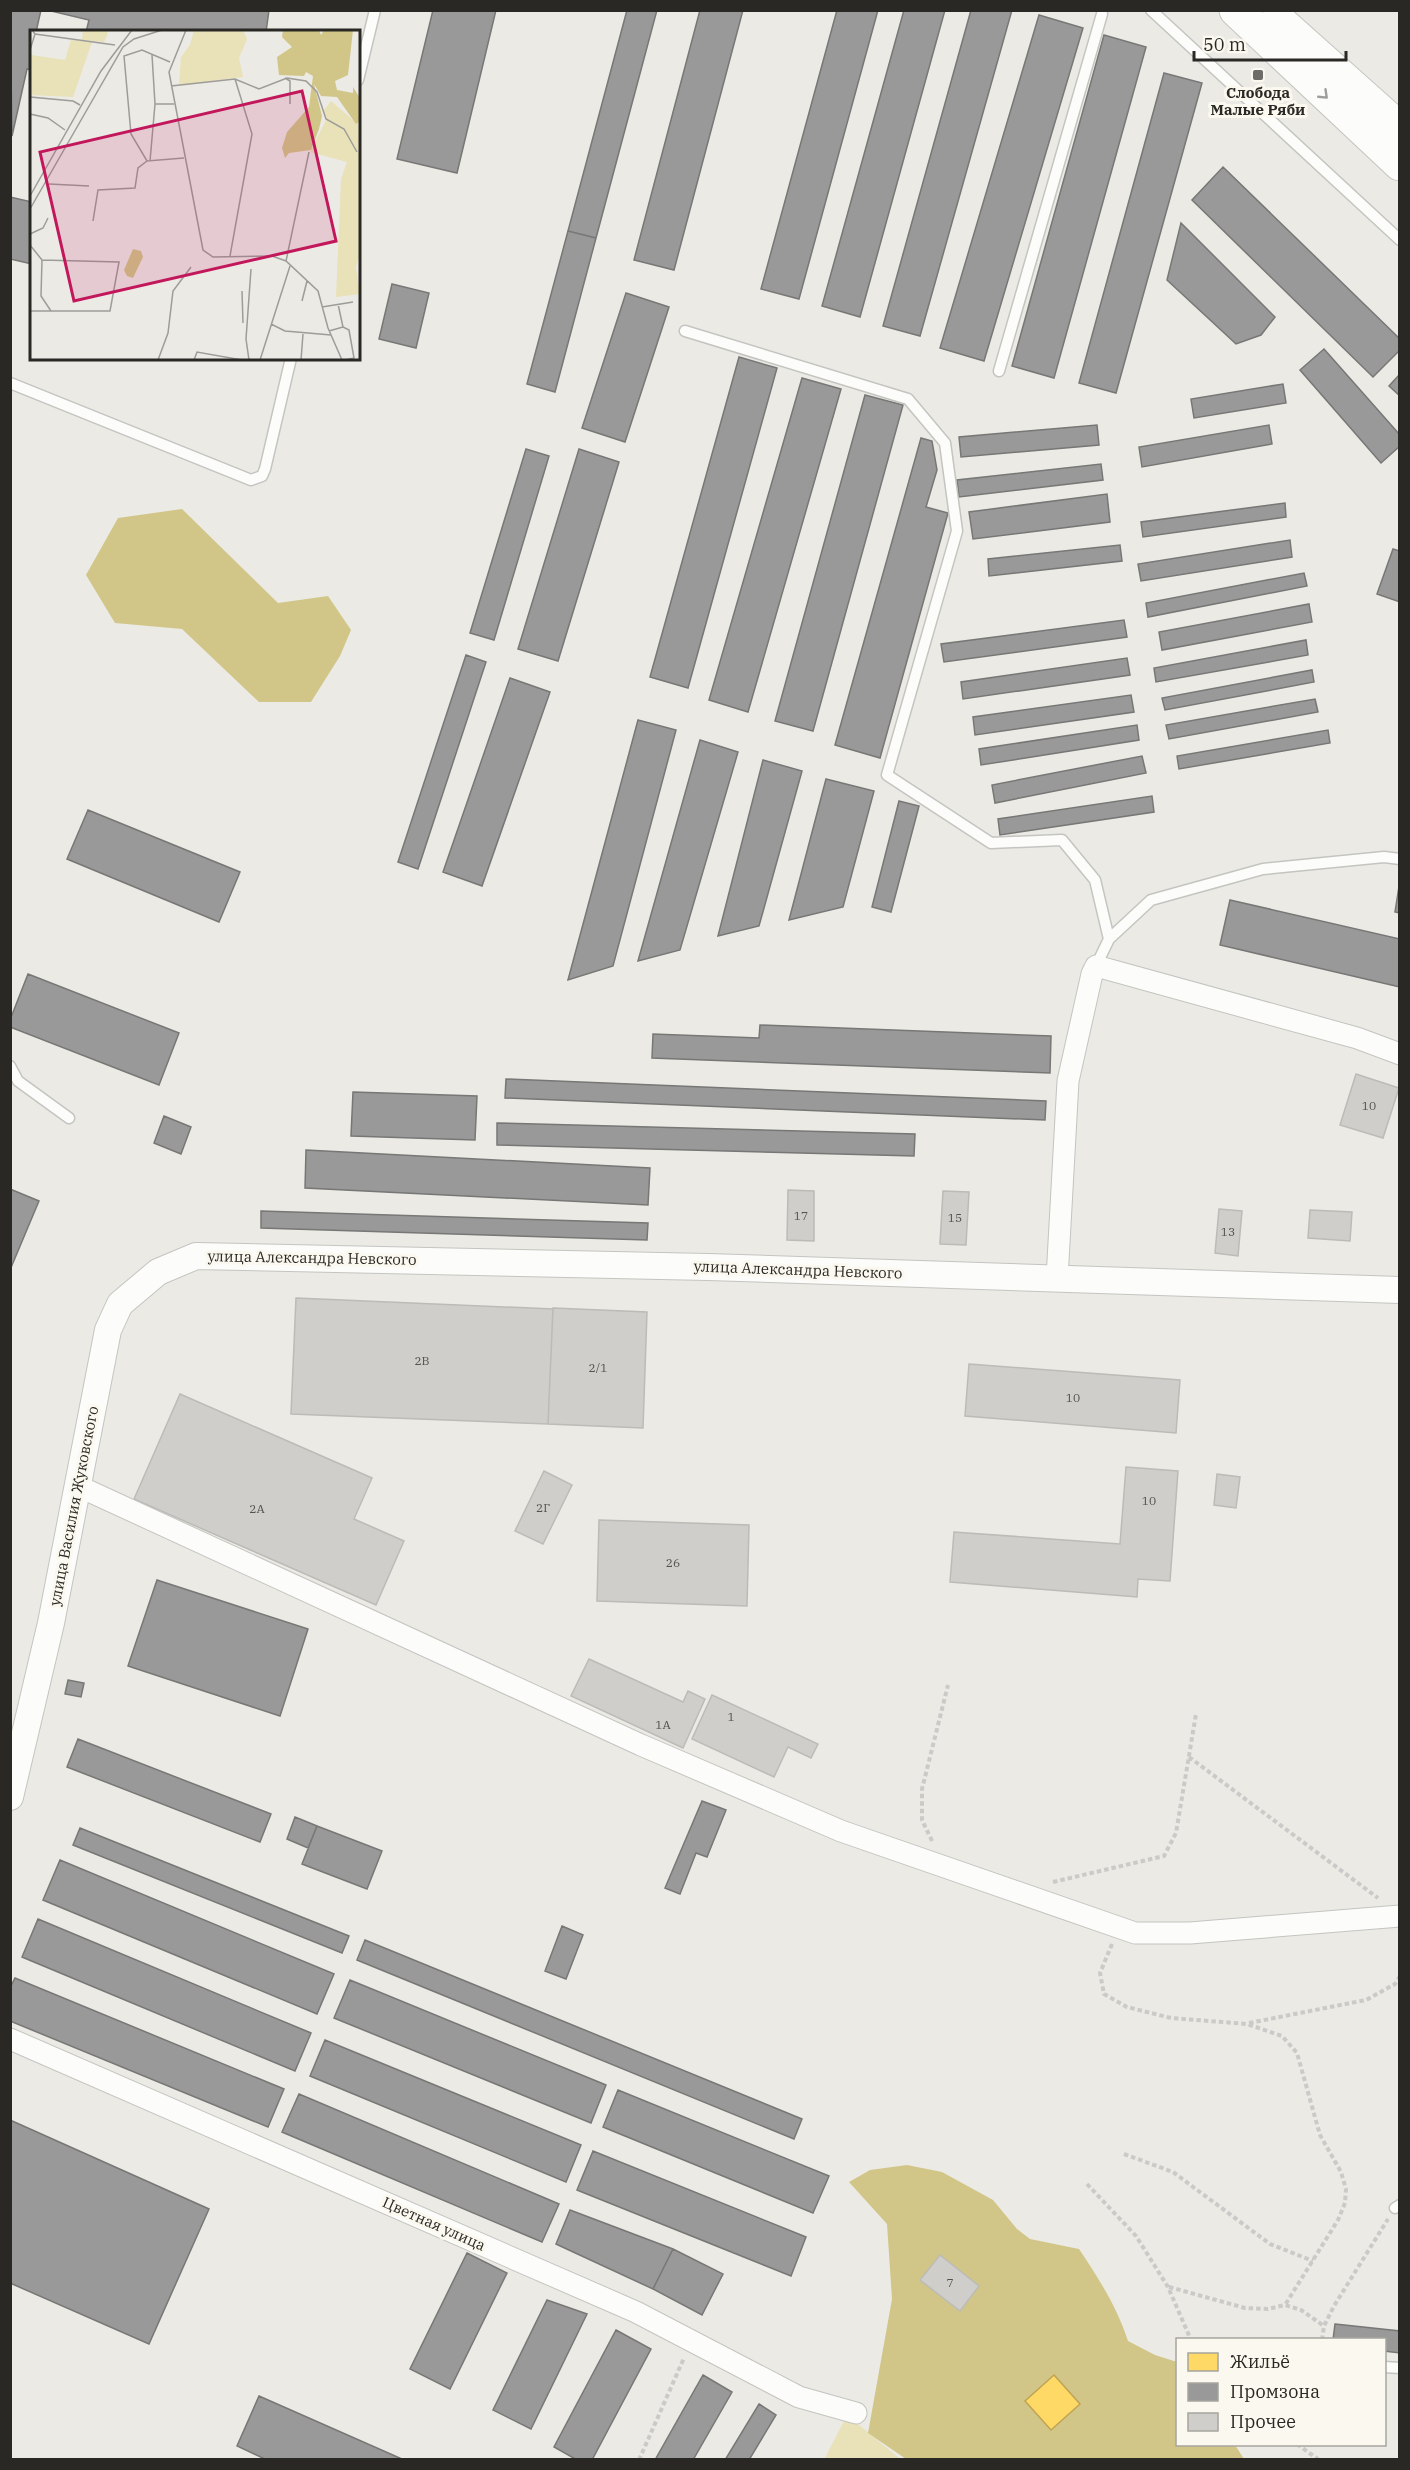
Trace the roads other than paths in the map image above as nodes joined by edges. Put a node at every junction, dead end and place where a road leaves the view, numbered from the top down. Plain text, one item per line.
1 (375, 10) edge
2 (1151, 10) edge
3 (1236, 10) edge
4 (1268, 10) edge
5 (1101, 14) dead end
6 (360, 72) edge
7 (1400, 129) edge
8 (1400, 164) edge
9 (1400, 240) edge
10 (685, 331) dead end
11 (291, 360) edge
12 (999, 371) dead end
13 (10, 383) edge
14 (1400, 859) edge
15 (1109, 939) junction
16 (1096, 966) junction
17 (1400, 1054) edge
18 (10, 1066) edge
19 (69, 1118) dead end
20 (196, 1256) joint
21 (1058, 1279) junction
22 (1400, 1290) edge
23 (78, 1486) junction
24 (10, 1797) edge
25 (1400, 1916) edge
26 (10, 2039) edge
27 (856, 2413) dead end

1 - 6 lane
2 - 9 lane
3 -> 8 highway
4 - 7 highway
5 - 12 lane
10 - 15 lane
11 - 13 lane
14 - 15 lane
15 - 16 lane
16 - 17 street
16 - 21 street
18 - 19 lane
20 - 21 street, улица Александра Невского
20 - 23 street, улица Василия Жуковского
21 - 22 street, улица Александра Невского
23 - 24 street, улица Василия Жуковского
23 - 25 street
26 - 27 street, Цветная улица

